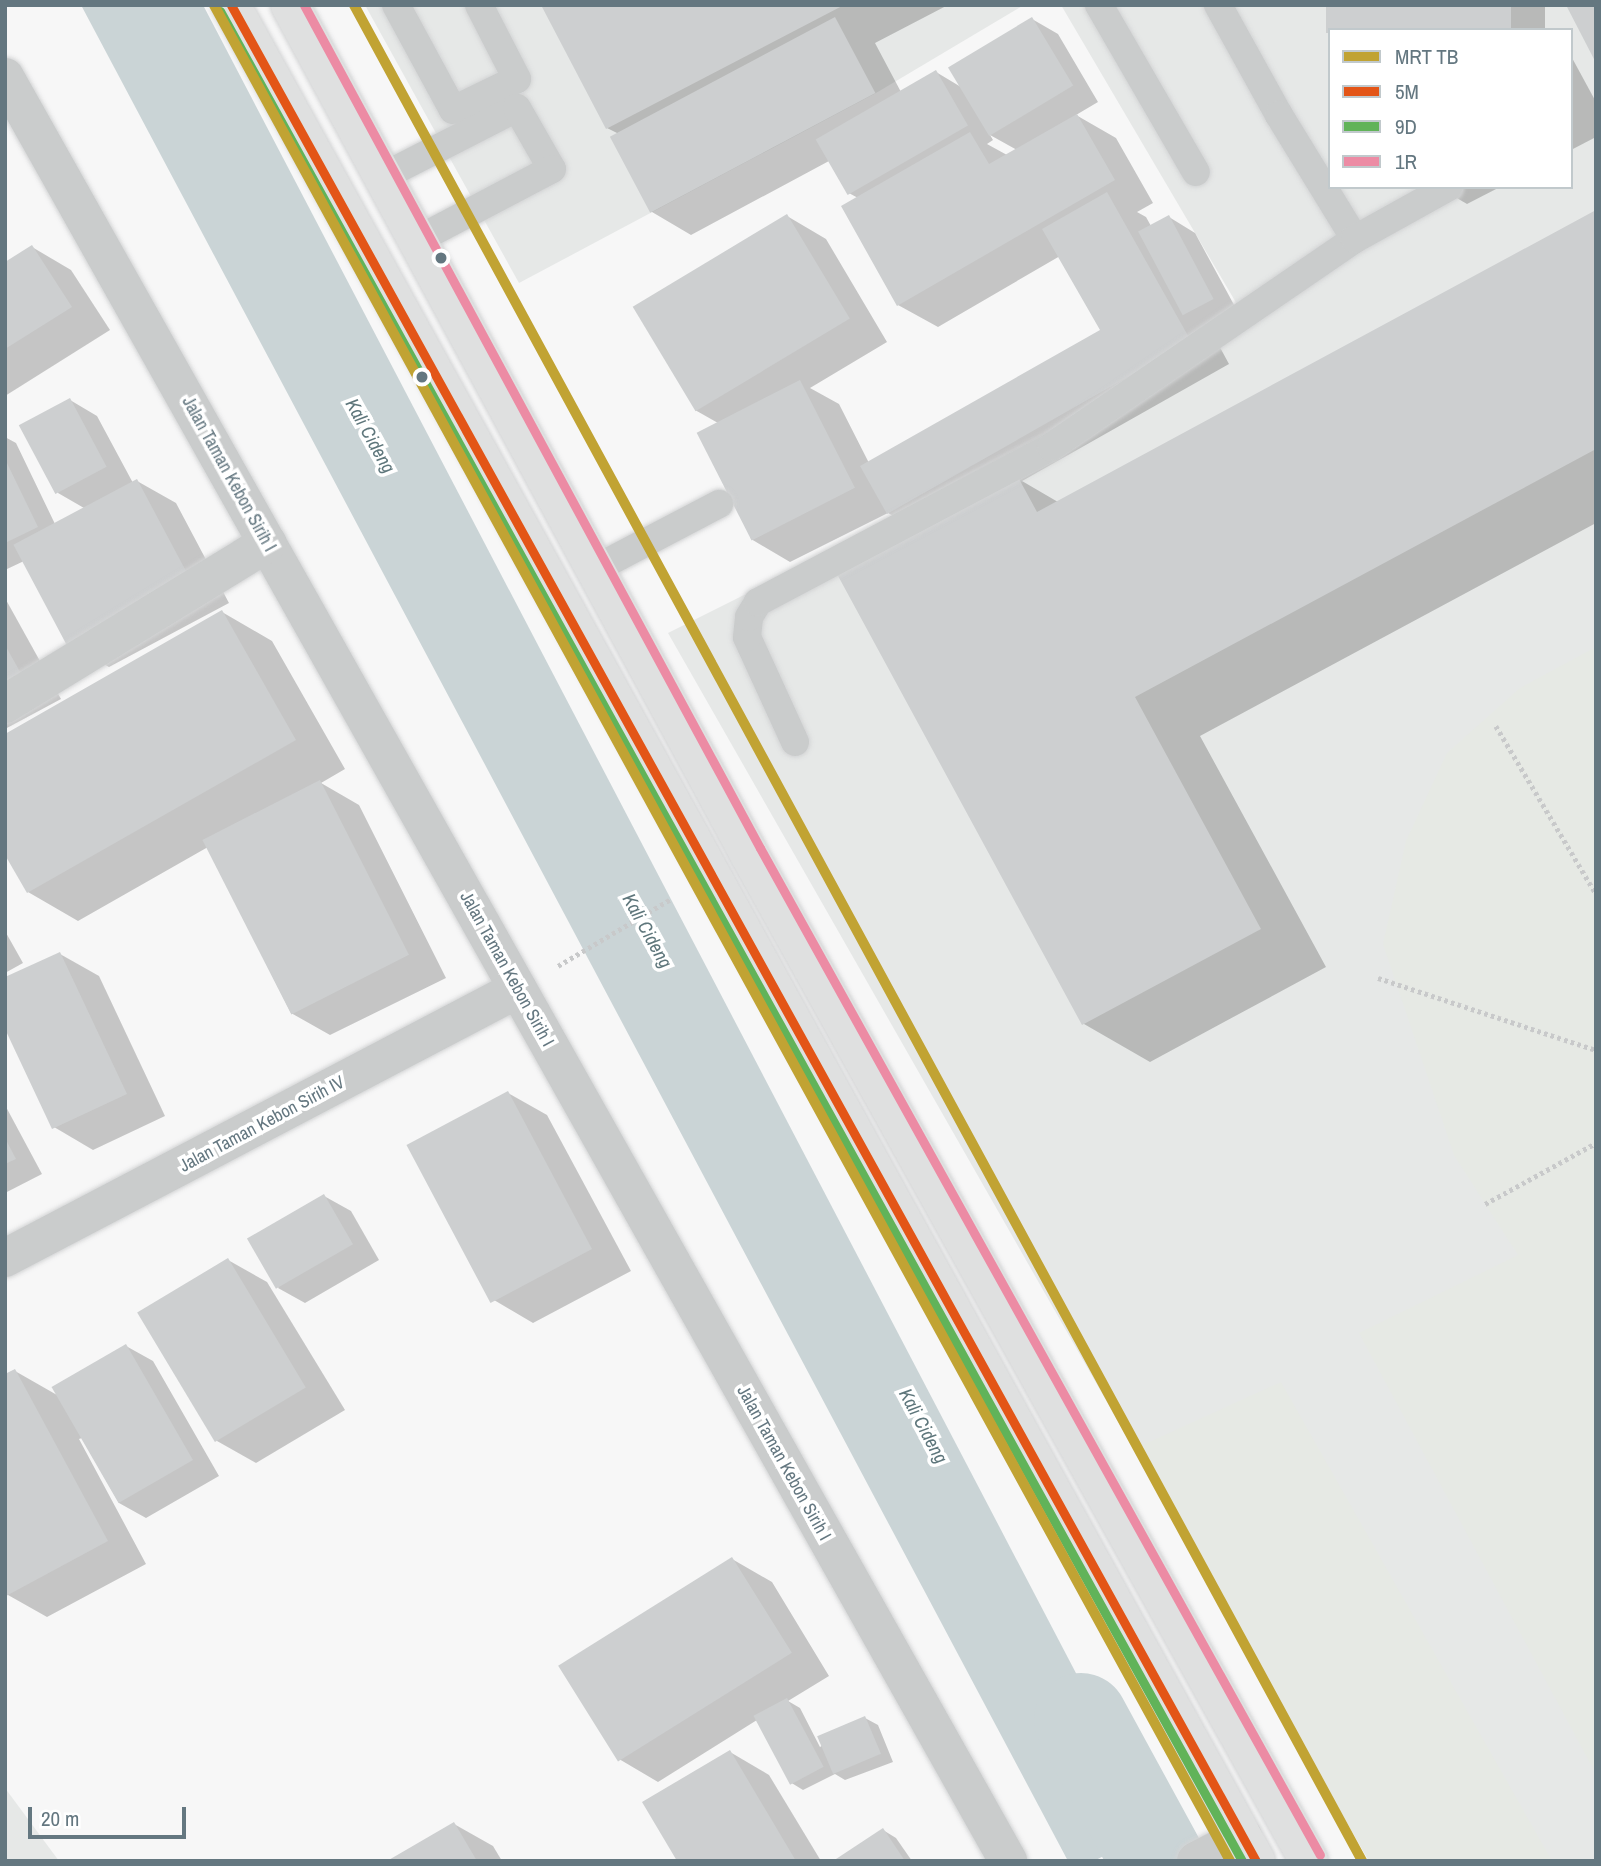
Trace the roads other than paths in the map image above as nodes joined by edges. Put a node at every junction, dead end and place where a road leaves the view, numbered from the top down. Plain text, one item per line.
1 (231, 5) edge
2 (290, 5) edge
3 (396, 5) edge
4 (479, 5) edge
5 (1099, 5) edge
6 (1218, 5) edge
7 (5, 77) edge
8 (1196, 172) dead end
9 (384, 176) junction
10 (1445, 189) edge
11 (419, 239) junction
12 (1355, 239) junction
13 (719, 504) dead end
14 (268, 543) junction
15 (597, 568) junction
16 (5, 704) edge
17 (795, 742) dead end
18 (518, 989) junction
19 (5, 1258) edge
20 (1250, 1849) edge
21 (1202, 1858) edge
22 (1007, 1861) edge
23 (1309, 1861) edge

1 - 20 main road
2 - 9 main road
3 - 4 lane
5 - 8 lane
6 - 12 lane
7 - 14 street, Jalan Taman Kebon Sirih I
9 - 11 main road
9 - 11 lane
10 - 12 lane
11 - 15 main road
12 - 17 lane
13 - 15 lane
14 - 16 street
14 - 18 street, Jalan Taman Kebon Sirih I
15 - 23 main road
18 - 19 street, Jalan Taman Kebon Sirih IV
18 - 22 street, Jalan Taman Kebon Sirih I
20 - 21 street

